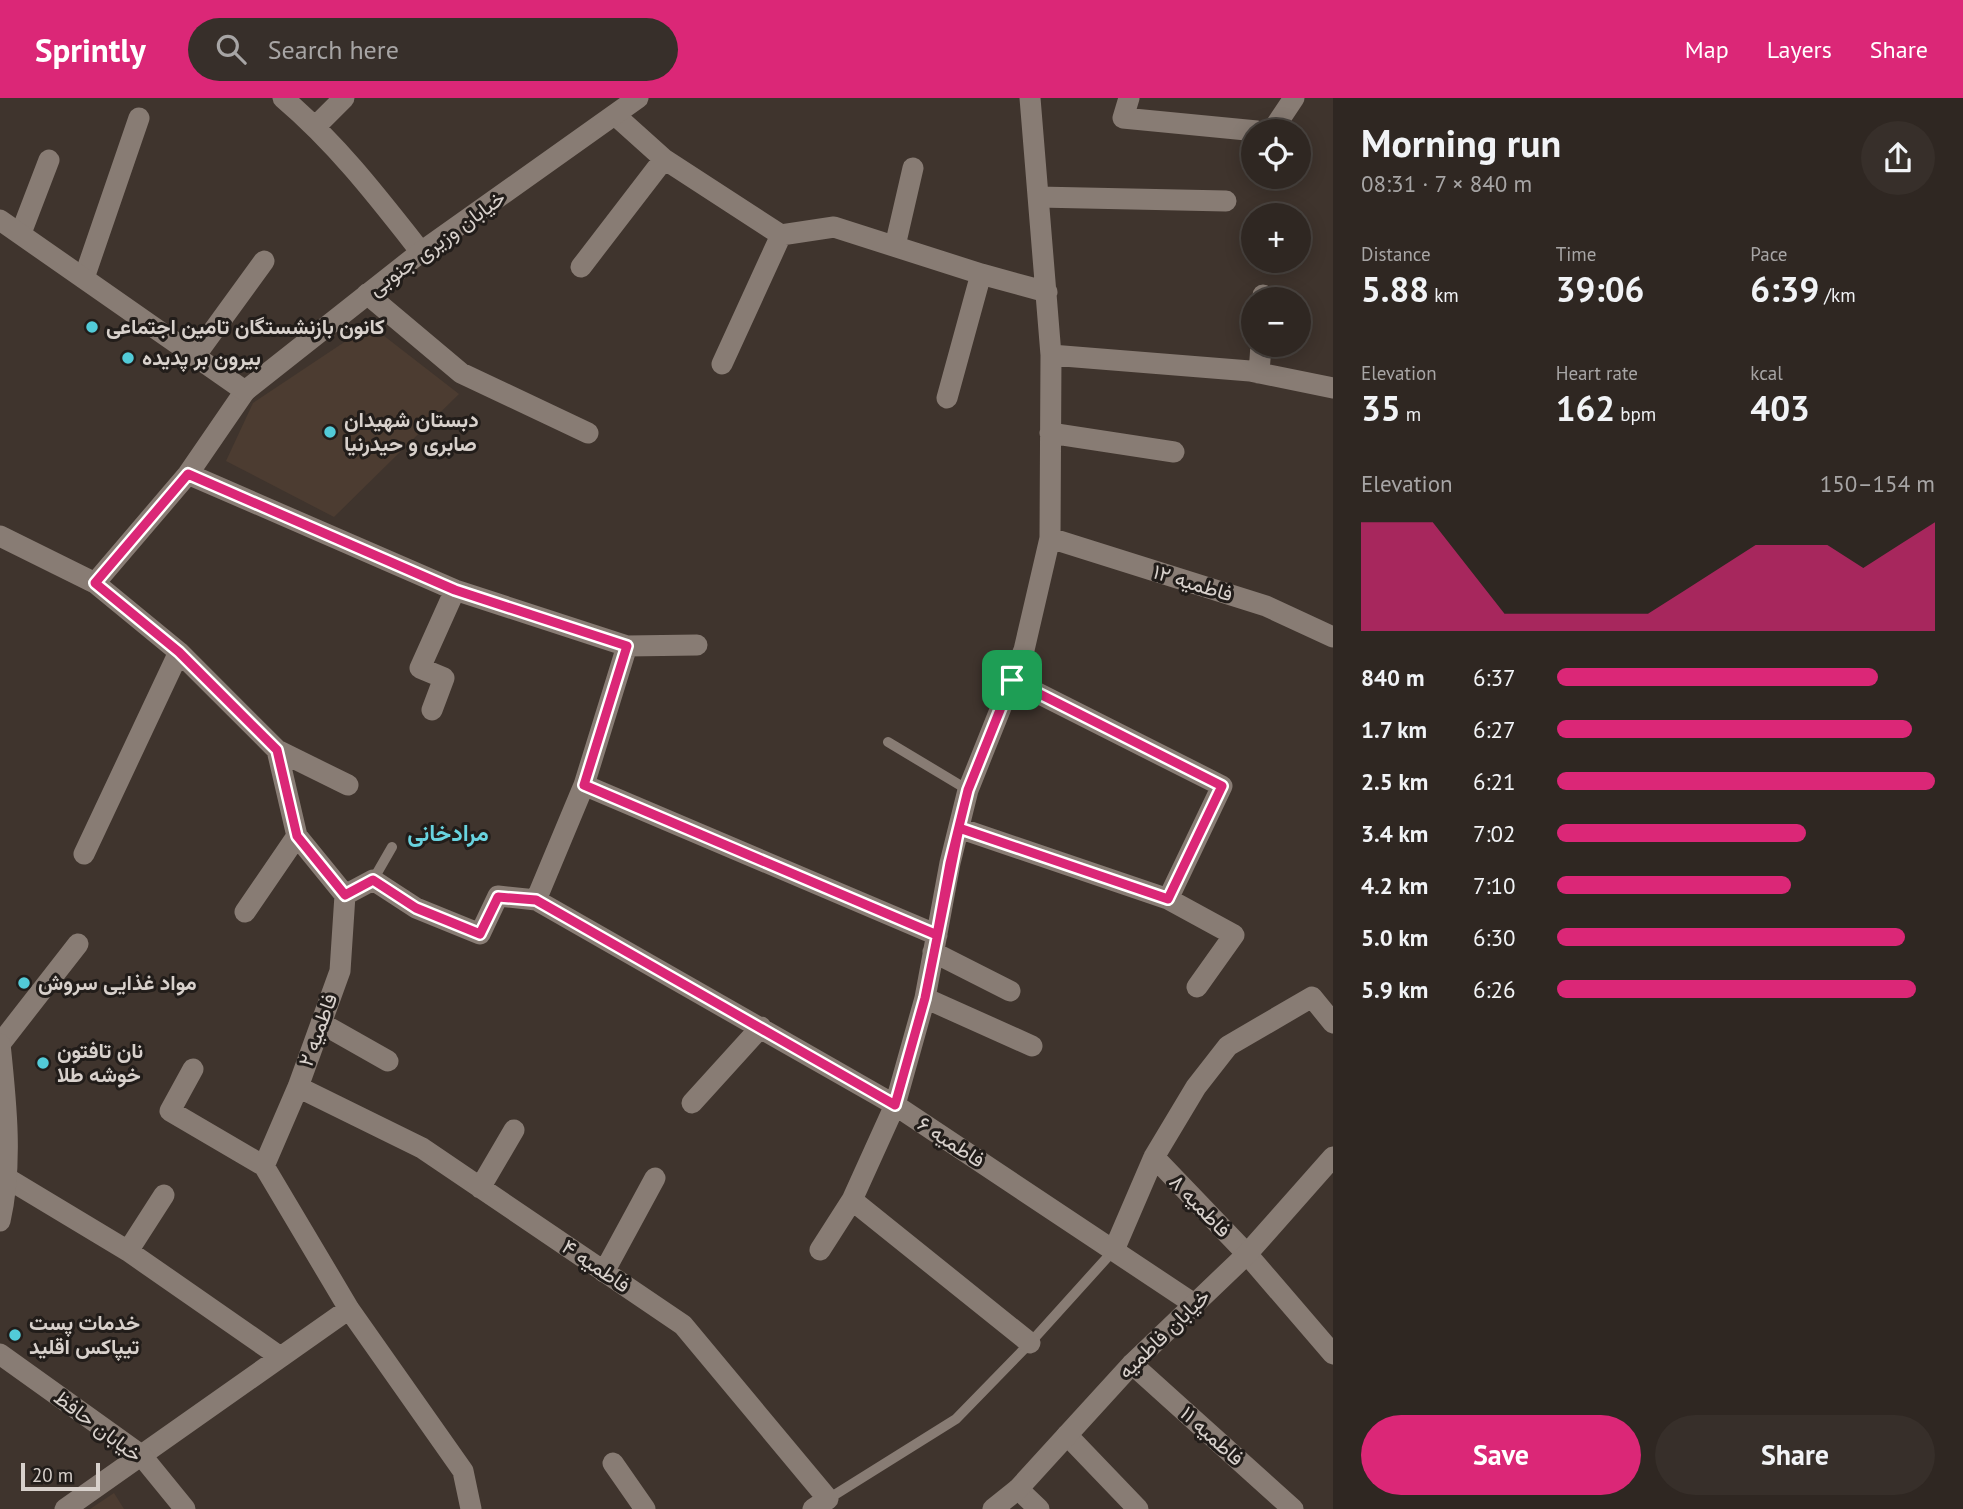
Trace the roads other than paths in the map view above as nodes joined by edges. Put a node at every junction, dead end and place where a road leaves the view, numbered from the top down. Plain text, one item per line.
1 (283, 98) edge
2 (344, 98) edge
3 (638, 98) edge
4 (1030, 98) edge
5 (1129, 98) edge
6 (1294, 98) edge
7 (615, 115) junction
8 (139, 118) dead end
9 (1280, 119) edge
10 (316, 126) junction
11 (1241, 129) edge
12 (664, 159) junction
13 (49, 160) dead end
14 (913, 168) dead end
15 (1038, 197) junction
16 (1226, 201) dead end
17 (0, 220) edge
18 (21, 233) junction
19 (781, 235) junction
20 (895, 246) junction
21 (421, 252) junction
22 (264, 261) dead end
23 (580, 267) dead end
24 (981, 274) junction
25 (84, 278) junction
26 (1047, 292) junction
27 (367, 295) junction
28 (1051, 355) junction
29 (195, 356) junction
30 (1260, 357) edge
31 (722, 364) dead end
32 (1259, 373) junction
33 (1333, 388) edge
34 (245, 391) junction
35 (947, 398) dead end
36 (1050, 432) junction
37 (588, 433) dead end
38 (1174, 452) dead end
39 (188, 474) junction
40 (0, 536) edge
41 (1050, 538) junction
42 (95, 583) junction
43 (455, 590) junction
44 (1333, 637) edge
45 (697, 645) dead end
46 (627, 646) junction
47 (179, 652) junction
48 (1012, 680) junction
49 (432, 710) dead end
50 (888, 742) dead end
51 (277, 750) junction
52 (348, 785) dead end
53 (584, 785) junction
54 (968, 790) junction
55 (959, 828) junction
56 (297, 836) junction
57 (392, 847) dead end
58 (84, 854) dead end
59 (373, 880) junction
60 (345, 895) junction
61 (1168, 899) junction
62 (536, 900) junction
63 (246, 912) dead end
64 (935, 943) junction
65 (78, 944) dead end
66 (1198, 987) dead end
67 (1010, 991) dead end
68 (925, 998) junction
69 (321, 1023) junction
70 (1333, 1023) edge
71 (761, 1027) junction
72 (0, 1044) edge
73 (1032, 1046) dead end
74 (388, 1061) dead end
75 (192, 1069) dead end
76 (298, 1087) junction
77 (692, 1103) dead end
78 (895, 1105) junction
79 (514, 1130) dead end
80 (1154, 1157) junction
81 (1333, 1157) edge
82 (264, 1166) junction
83 (3, 1176) edge
84 (655, 1178) dead end
85 (480, 1188) junction
86 (164, 1195) dead end
87 (852, 1200) junction
88 (0, 1221) edge
89 (820, 1250) dead end
90 (1114, 1250) junction
91 (128, 1251) junction
92 (1247, 1254) junction
93 (604, 1272) junction
94 (1194, 1304) junction
95 (349, 1309) junction
96 (1030, 1343) junction
97 (0, 1354) edge
98 (1333, 1354) edge
99 (279, 1356) junction
100 (1132, 1364) junction
101 (1067, 1434) junction
102 (141, 1455) junction
103 (613, 1463) dead end
104 (1018, 1489) junction
105 (820, 1504) edge
106 (65, 1509) edge
107 (185, 1509) edge
108 (471, 1509) edge
109 (645, 1509) edge
110 (993, 1509) edge
111 (1039, 1509) edge
112 (1138, 1509) edge
113 (1293, 1509) edge

1 - 10 street
2 - 10 street
3 - 7 street, خیابان وزیری جنوبی
4 - 15 street
5 - 11 street
6 - 9 street
7 - 12 street
7 - 21 street, خیابان وزیری جنوبی
8 - 25 street
10 - 21 street
12 - 19 street
12 - 23 street
13 - 18 street
14 - 20 street
15 - 16 street
15 - 26 street
17 - 18 street
18 - 25 street
19 - 20 street
19 - 31 street
20 - 24 street
21 - 27 street, خیابان وزیری جنوبی
22 - 29 street
24 - 26 street
24 - 35 street
25 - 29 street
26 - 28 street
27 - 34 street, خیابان وزیری جنوبی
27 - 37 street
28 - 32 street
28 - 36 street
29 - 34 street
30 - 32 street
32 - 33 street
34 - 39 street, خیابان وزیری جنوبی
36 - 38 street
36 - 41 street
39 - 42 street, خیابان وزیری جنوبی
39 - 43 street
40 - 42 street
41 - 44 street, فاطمیه ۱۲
41 - 48 street
42 - 47 street
43 - 46 street
43 - 49 street
45 - 46 street
46 - 53 street
47 - 51 street
47 - 58 street
48 - 54 street
48 - 61 street
50 - 54 lane
51 - 52 street
51 - 56 street
53 - 62 street
53 - 64 street
54 - 55 street
55 - 61 street
55 - 64 street
56 - 60 street
56 - 63 street
57 - 59 lane
59 - 60 street
59 - 62 street, فاطمیه ۶
60 - 69 street, فاطمیه ۲
61 - 66 street
62 - 71 street, فاطمیه ۶
64 - 67 street
64 - 68 street
65 - 72 street
68 - 73 street
68 - 78 street
69 - 74 street
69 - 76 street, فاطمیه ۲
70 - 80 street
71 - 77 street
71 - 78 street, فاطمیه ۶
72 - 83 street
75 - 82 street
76 - 82 street, فاطمیه ۲
76 - 85 street, فاطمیه ۴
78 - 87 street
78 - 90 street, فاطمیه ۶
79 - 85 street
80 - 90 street
80 - 92 street, فاطمیه ۸
81 - 92 street, خیابان فاطمیه
82 - 95 street
83 - 88 street
83 - 91 street
84 - 93 street
85 - 93 street, فاطمیه ۴
86 - 91 street
87 - 89 street
87 - 96 street
90 - 94 street, فاطمیه ۶
90 - 96 lane
91 - 99 street
92 - 94 street, خیابان فاطمیه
92 - 98 street, فاطمیه ۸
93 - 105 street, فاطمیه ۴
94 - 100 street, خیابان فاطمیه
95 - 99 street
95 - 108 street
96 - 105 lane
97 - 102 street, خیابان حافظ
99 - 102 street
100 - 101 street, خیابان فاطمیه
100 - 113 street, فاطمیه ۱۱
101 - 104 street, خیابان فاطمیه
101 - 112 street
102 - 106 street
102 - 107 street, خیابان حافظ
103 - 109 street
104 - 110 street, خیابان فاطمیه
104 - 111 street

